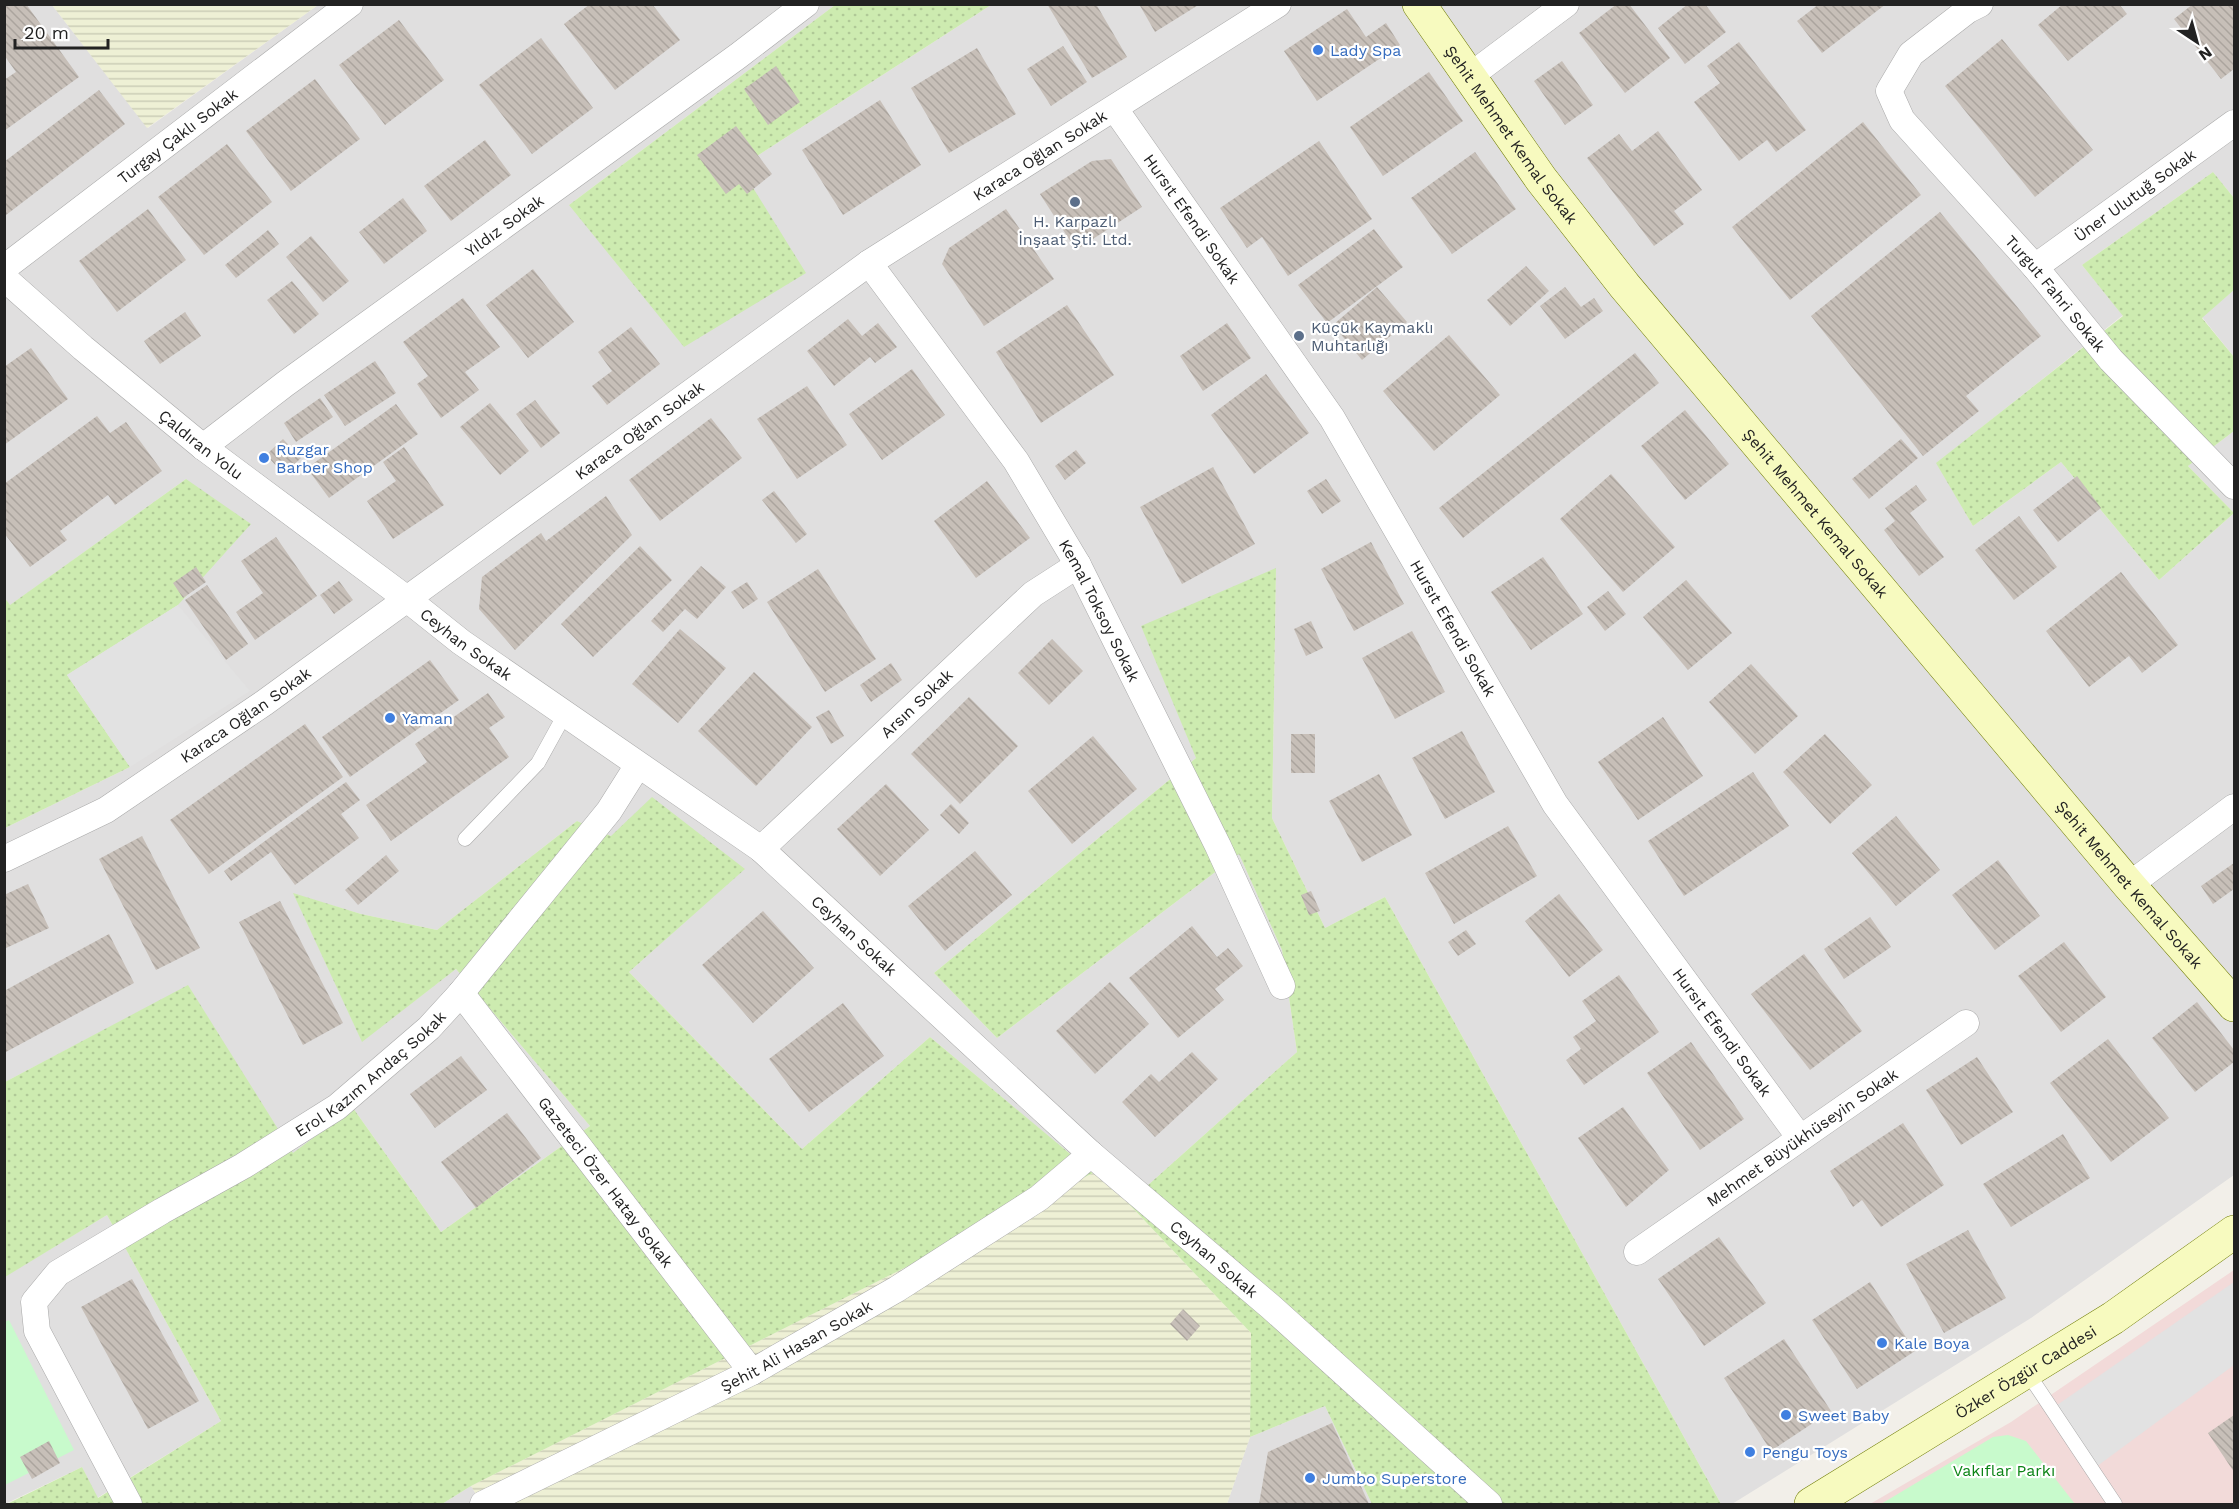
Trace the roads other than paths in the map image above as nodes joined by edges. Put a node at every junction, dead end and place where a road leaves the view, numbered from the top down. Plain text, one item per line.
1 (806, 4) edge
2 (1278, 4) edge
3 (1419, 4) edge
4 (1566, 4) edge
5 (1980, 4) edge
6 (350, 5) edge
7 (1470, 76) junction
8 (1114, 109) junction
9 (2235, 123) edge
10 (868, 263) junction
11 (2034, 267) junction
12 (4, 268) edge
13 (4, 278) edge
14 (204, 447) junction
15 (2231, 475) edge
16 (1078, 565) junction
17 (407, 598) junction
18 (565, 714) junction
19 (638, 765) junction
20 (2235, 807) edge
21 (465, 839) dead end
22 (761, 849) junction
23 (4, 859) edge
24 (2129, 885) junction
25 (1282, 986) dead end
26 (461, 993) junction
27 (2235, 1005) edge
28 (1966, 1023) dead end
29 (1800, 1138) junction
30 (1091, 1154) junction
31 (2235, 1232) edge
32 (1637, 1252) dead end
33 (752, 1372) junction
34 (2027, 1372) junction
35 (129, 1504) edge
36 (483, 1504) edge
37 (1489, 1504) edge
38 (1811, 1504) edge
39 (2115, 1504) edge

1 - 14 street, Yıldız Sokak
2 - 8 street, Karaca Oğlan Sokak
3 - 7 street, Şehit Mehmet Kemal Sokak
4 - 7 street
5 - 11 street, Turgut Fahri Sokak
6 - 12 street, Turgay Çaklı Sokak
7 - 24 street, Şehit Mehmet Kemal Sokak
8 - 10 street, Karaca Oğlan Sokak
8 - 29 street, Hursıt Efendi Sokak
9 - 11 street, Üner Ulutuğ Sokak
10 - 16 street, Kemal Toksoy Sokak
10 - 17 street, Karaca Oğlan Sokak
11 - 15 street, Turgut Fahri Sokak
13 - 14 street, Çaldıran Yolu
14 - 17 street, Çaldıran Yolu
16 - 22 street, Arsın Sokak
16 - 25 street, Kemal Toksoy Sokak
17 - 18 street, Ceyhan Sokak
17 - 23 street, Karaca Oğlan Sokak
18 - 19 street, Ceyhan Sokak
18 - 21 lane
19 - 22 street, Ceyhan Sokak
19 - 26 street, Erol Kazım Andaç Sokak
20 - 24 street
22 - 30 street, Ceyhan Sokak
24 - 27 street, Şehit Mehmet Kemal Sokak
26 - 33 street, Gazeteci Özer Hatay Sokak
26 - 35 street, Erol Kazım Andaç Sokak
28 - 29 street, Mehmet Büyükhüseyin Sokak
29 - 32 street, Mehmet Büyükhüseyin Sokak
30 - 33 street, Şehit Ali Hasan Sokak
30 - 37 street, Ceyhan Sokak
31 - 34 street, Özker Özgür Caddesi
33 - 36 street, Şehit Ali Hasan Sokak
34 - 38 street, Özker Özgür Caddesi
34 - 39 lane

